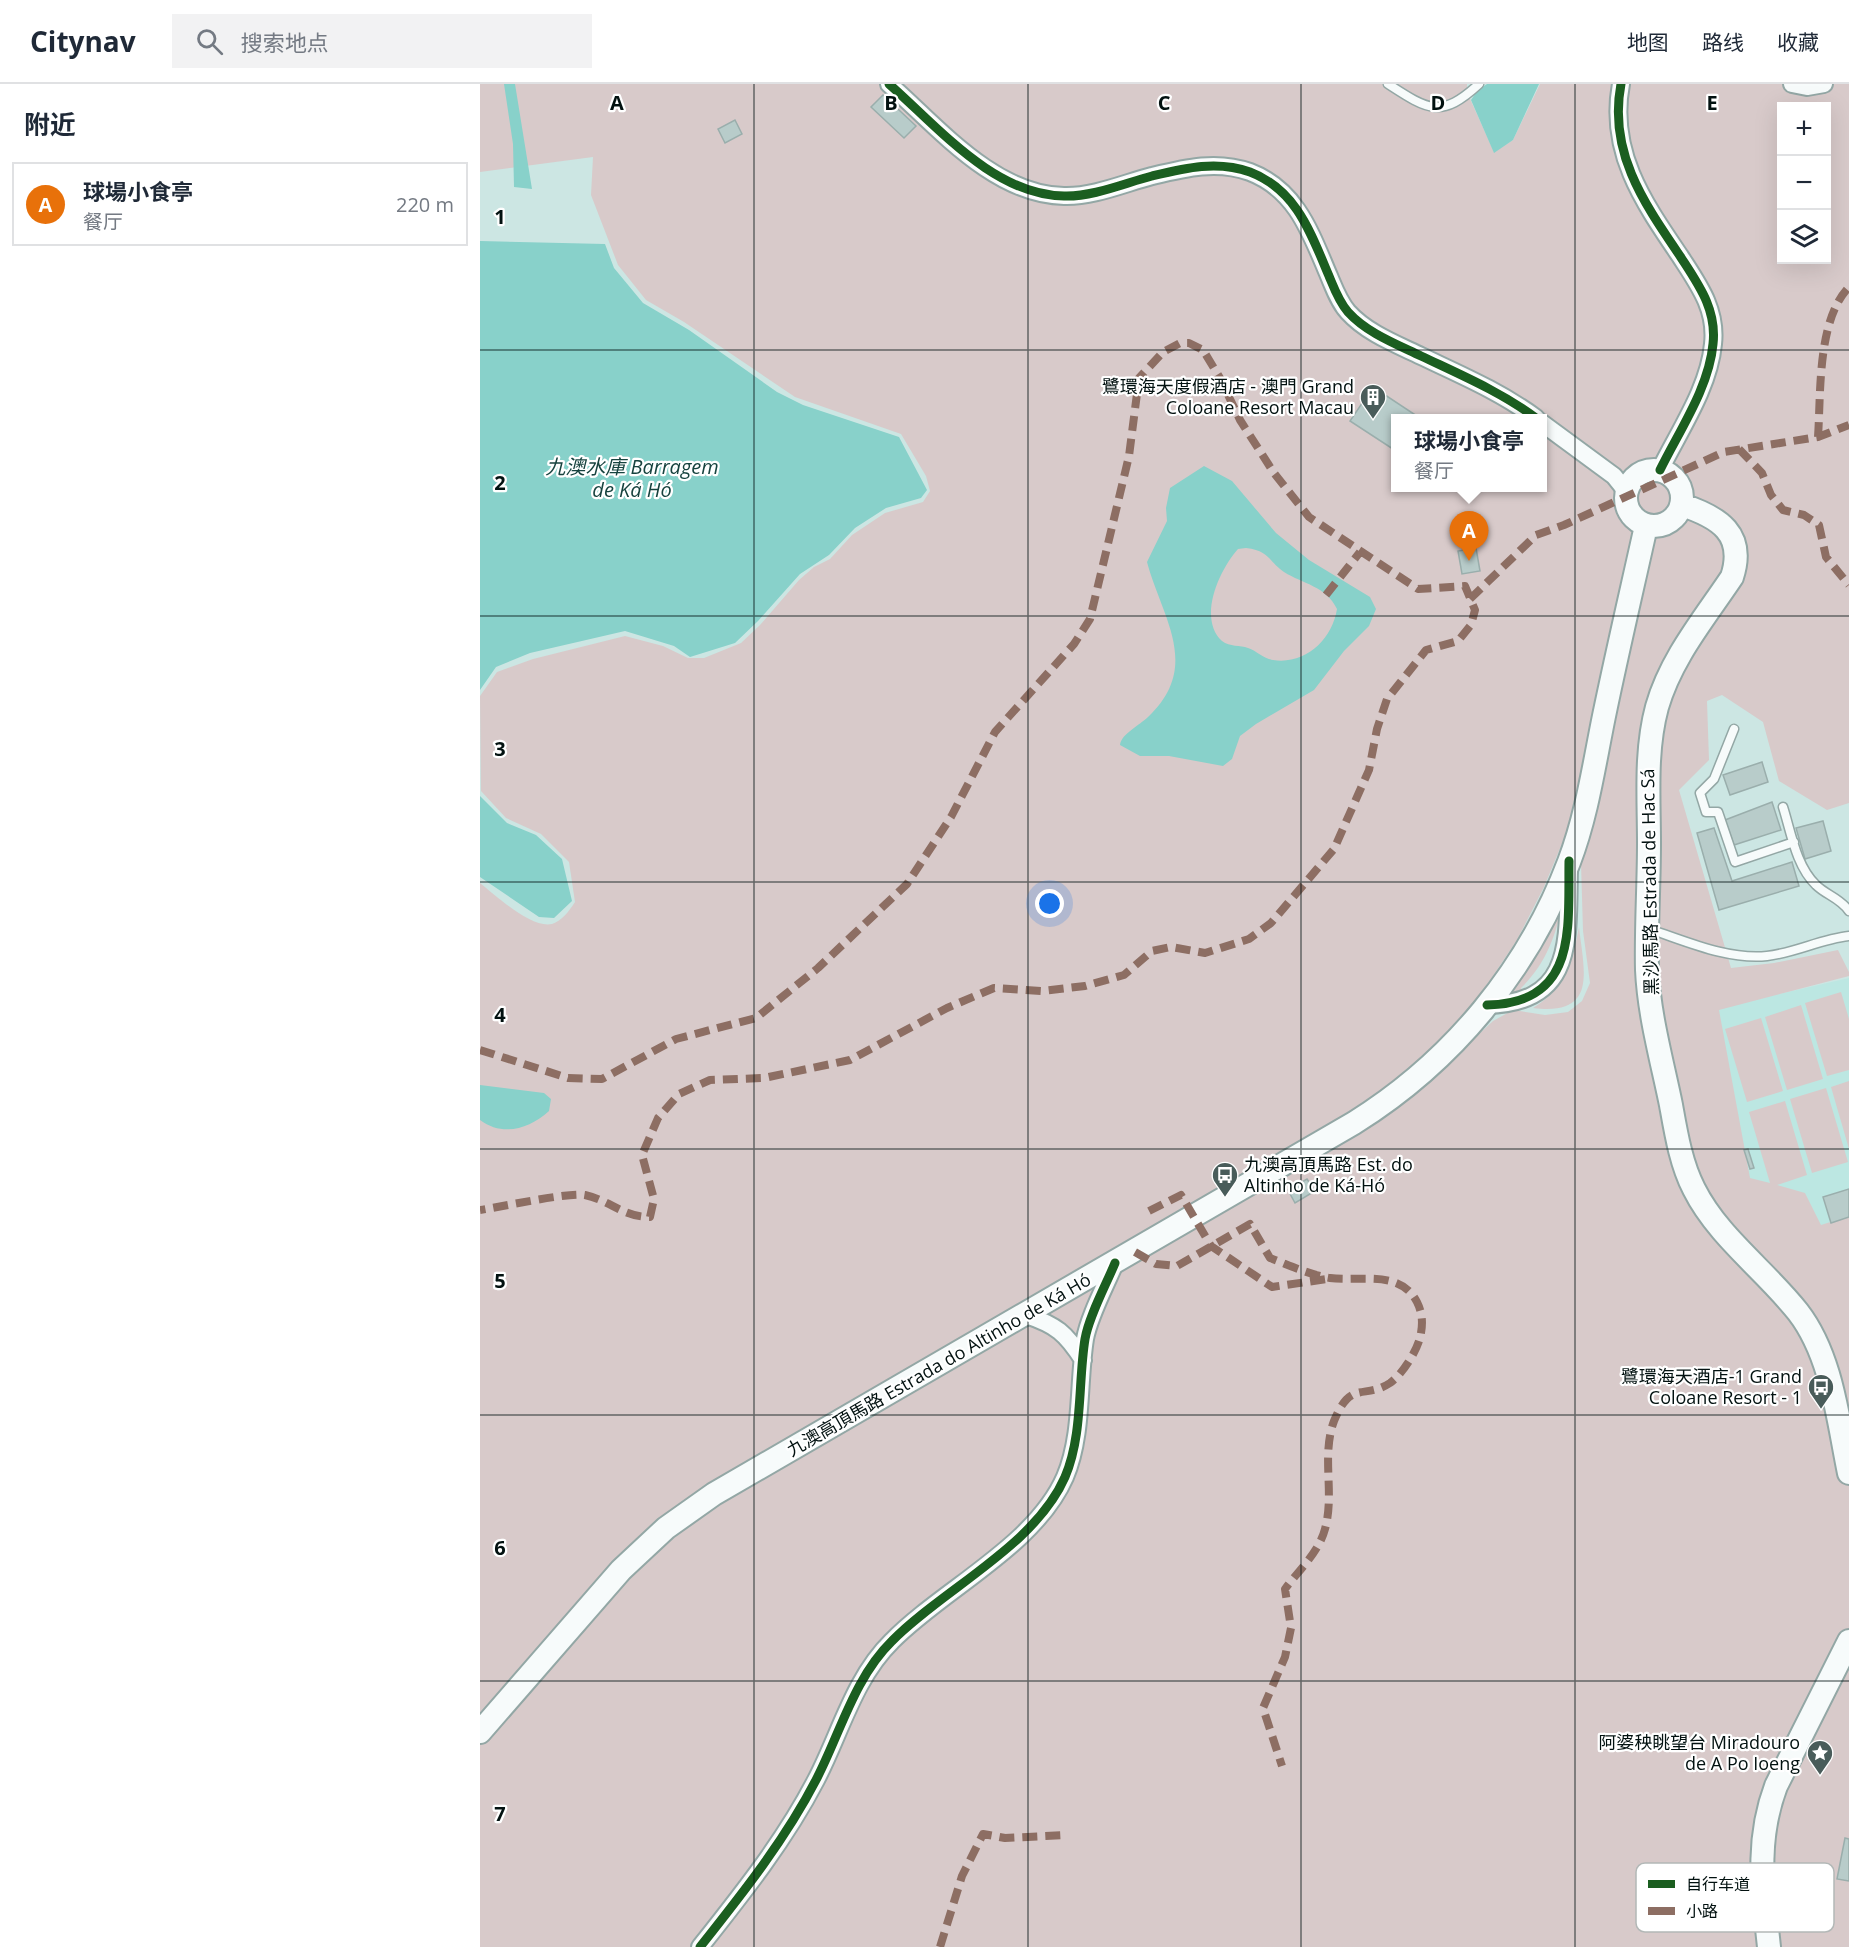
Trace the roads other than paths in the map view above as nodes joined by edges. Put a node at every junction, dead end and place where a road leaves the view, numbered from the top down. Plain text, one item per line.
1 (889, 84) edge
2 (1388, 84) edge
3 (1479, 84) edge
4 (1621, 84) edge
5 (1792, 84) edge
6 (1824, 84) edge
7 (1530, 414) edge
8 (1547, 426) edge
9 (1660, 470) junction
10 (1625, 481) junction
11 (1682, 505) junction
12 (1646, 526) junction
13 (1734, 729) dead end
14 (1783, 807) dead end
15 (1794, 842) junction
16 (1569, 861) junction
17 (1849, 911) edge
18 (1647, 928) junction
19 (1849, 936) edge
20 (1487, 1005) junction
21 (1115, 1263) junction
22 (1026, 1315) junction
23 (1083, 1360) junction
24 (1834, 1403) junction
25 (1849, 1422) edge
26 (1849, 1473) edge
27 (1849, 1641) edge
28 (480, 1732) edge
29 (1763, 1863) edge
30 (1768, 1932) edge
31 (700, 1947) edge
32 (1769, 1947) edge

1 - 7 street
2 - 3 lane
4 - 9 street
5 - 6 street
8 - 10 street
9 - 10 main road
9 - 11 main road
10 - 12 main road
11 - 12 main road
11 - 18 main road, 黑沙馬路 Estrada de Hac Sá
12 - 16 main road, 九澳高頂馬路 Estrada do Altinho de Ká Hó
13 - 15 lane
14 - 15 lane
15 - 17 lane
16 - 20 main road, 九澳高頂馬路 Estrada do Altinho de Ká Hó
16 - 20 street
18 - 19 lane
18 - 24 main road, 黑沙馬路 Estrada de Hac Sá
20 - 21 main road, 九澳高頂馬路 Estrada do Altinho de Ká Hó
21 - 22 main road, 九澳高頂馬路 Estrada do Altinho de Ká Hó
21 - 23 street
22 - 23 street
22 - 28 main road, 九澳高頂馬路 Estrada do Altinho de Ká Hó
23 - 31 street
24 - 25 lane
24 - 26 main road, 黑沙馬路 Estrada de Hac Sá
27 - 29 main road
30 - 32 main road

